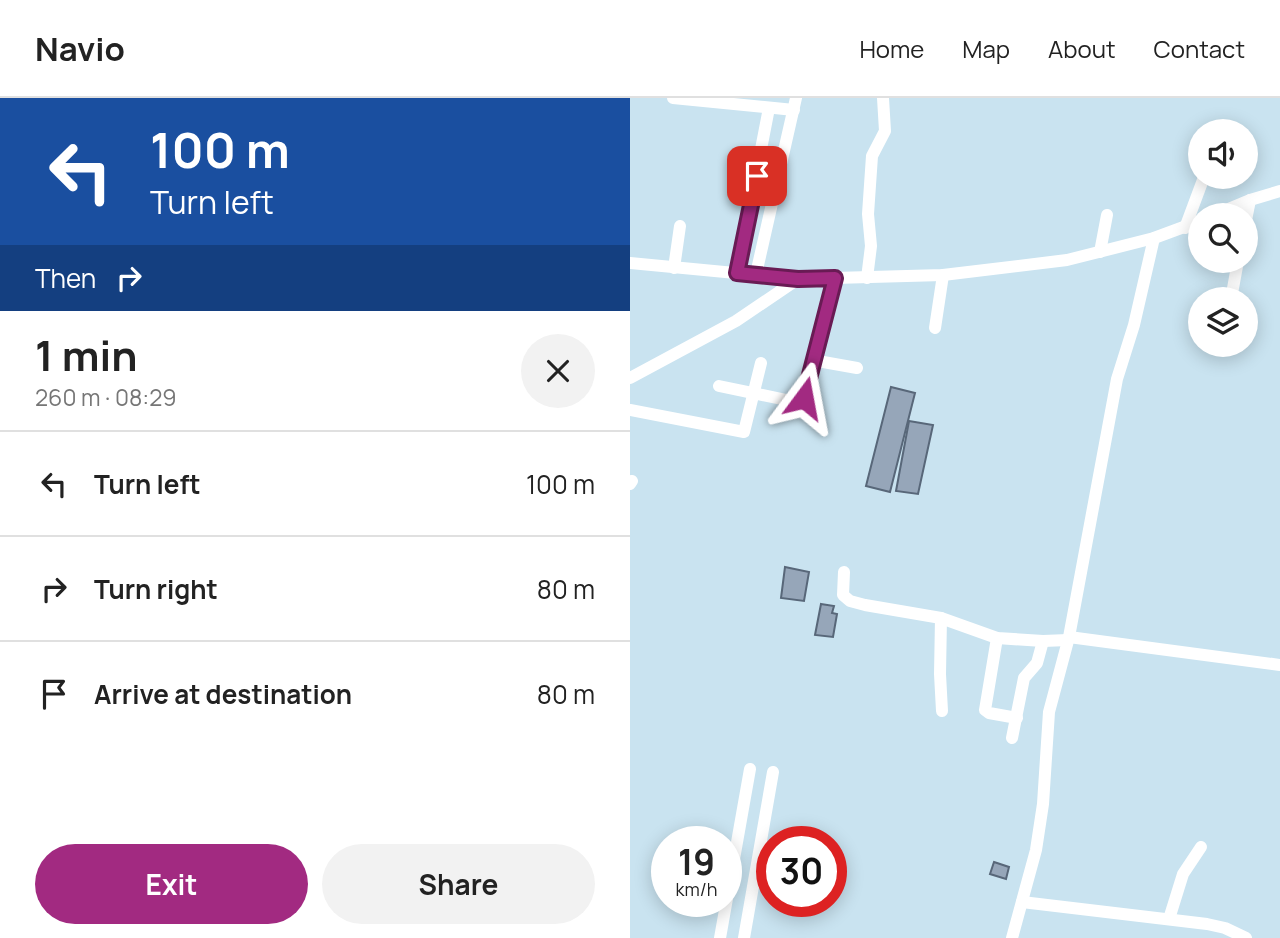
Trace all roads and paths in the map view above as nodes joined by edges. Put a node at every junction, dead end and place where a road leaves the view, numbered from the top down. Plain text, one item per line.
1 (673, 98) edge
2 (882, 98) edge
3 (795, 104) edge
4 (769, 108) junction
5 (1199, 189) edge
6 (1280, 191) edge
7 (1250, 200) junction
8 (1243, 203) edge
9 (1249, 203) edge
10 (1107, 215) dead end
11 (680, 226) dead end
12 (1188, 227) edge
13 (1185, 228) junction
14 (1154, 238) junction
15 (1100, 251) junction
16 (630, 264) edge
17 (674, 268) junction
18 (737, 273) junction
19 (756, 274) junction
20 (943, 275) junction
21 (835, 278) junction
22 (867, 278) junction
23 (798, 279) junction
24 (936, 328) dead end
25 (812, 360) junction
26 (761, 363) dead end
27 (857, 368) dead end
28 (630, 377) edge
29 (719, 386) dead end
30 (754, 392) junction
31 (630, 410) edge
32 (844, 572) dead end
33 (941, 618) junction
34 (997, 638) junction
35 (1068, 638) junction
36 (1043, 641) junction
37 (1280, 665) edge
38 (942, 711) dead end
39 (1017, 718) junction
40 (1012, 738) dead end
41 (750, 769) dead end
42 (773, 772) dead end
43 (1201, 847) dead end
44 (1022, 902) junction
45 (1170, 919) junction
46 (720, 938) edge
47 (744, 938) edge
48 (1012, 938) edge
49 (1246, 938) edge

1 - 4 street
2 - 22 street
3 - 4 street
3 - 19 street
4 - 18 street
5 - 13 street
6 - 7 street
7 - 8 street
7 - 9 street
10 - 15 street
11 - 17 street
12 - 13 street
13 - 14 street
14 - 15 street
14 - 35 street
15 - 20 street
16 - 17 street
17 - 18 street
18 - 19 street
19 - 23 street
20 - 22 street
20 - 24 street
21 - 22 street
21 - 23 street
21 - 25 street
23 - 28 street
25 - 27 street
25 - 30 street
26 - 30 street
29 - 30 street
30 - 31 street
32 - 33 street
33 - 34 street
33 - 38 street
34 - 36 street
34 - 39 street
35 - 36 street
35 - 37 street
35 - 44 street
36 - 39 street
39 - 40 street
41 - 46 street
42 - 47 street
43 - 45 street
44 - 45 street
44 - 48 street
45 - 49 street

